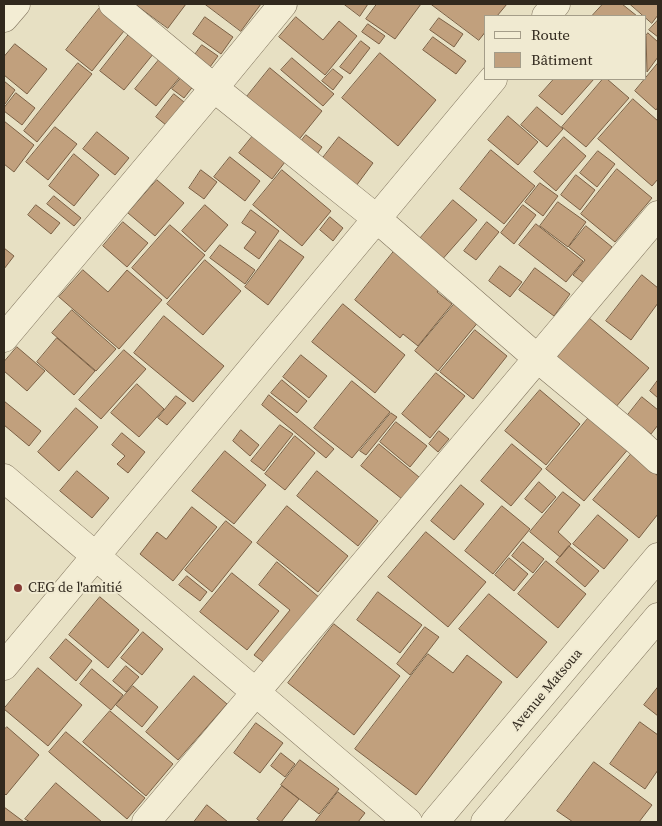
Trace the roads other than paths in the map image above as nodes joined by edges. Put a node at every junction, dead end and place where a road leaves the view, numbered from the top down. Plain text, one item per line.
1 (16, 4) edge
2 (113, 4) edge
3 (283, 4) edge
4 (556, 4) edge
5 (547, 15) edge
6 (4, 18) edge
7 (492, 80) edge
8 (214, 88) junction
9 (658, 215) edge
10 (376, 218) junction
11 (4, 338) edge
12 (537, 358) junction
13 (658, 460) edge
14 (4, 478) edge
15 (95, 556) junction
16 (658, 557) edge
17 (658, 617) edge
18 (4, 666) edge
19 (256, 694) junction
20 (146, 822) edge
21 (408, 822) edge
22 (435, 822) edge
23 (484, 822) edge

1 - 6 street
2 - 8 street
3 - 8 street
4 - 5 street
7 - 10 street
8 - 10 street
8 - 11 street
9 - 12 street
10 - 12 street
10 - 15 street
12 - 13 street
12 - 19 street
14 - 15 street
15 - 18 street
15 - 19 street
16 - 22 street, Avenue Matsoua
17 - 23 street
19 - 20 street
19 - 21 street

